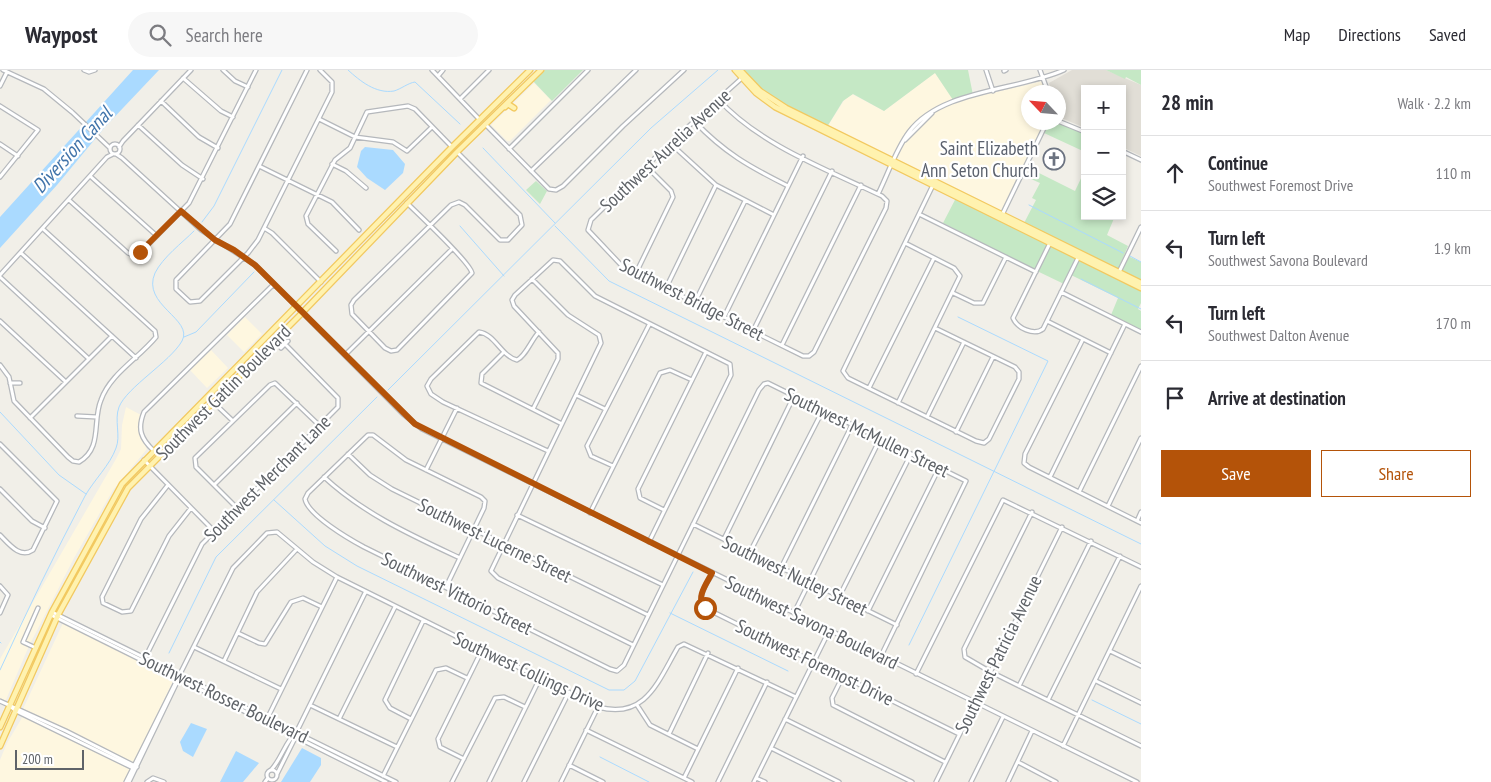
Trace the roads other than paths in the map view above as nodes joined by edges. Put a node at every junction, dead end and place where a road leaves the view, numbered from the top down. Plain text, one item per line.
1 (84, 70) edge
2 (95, 70) edge
3 (191, 70) edge
4 (223, 70) edge
5 (256, 70) edge
6 (307, 70) edge
7 (320, 70) edge
8 (432, 70) edge
9 (443, 70) edge
10 (489, 70) edge
11 (530, 70) edge
12 (541, 70) edge
13 (588, 70) edge
14 (636, 70) edge
15 (684, 70) edge
16 (735, 70) edge
17 (740, 70) edge
18 (986, 70) edge
19 (1040, 70) edge
20 (1064, 70) edge
21 (5, 71) edge
22 (438, 76) junction
23 (743, 76) junction
24 (183, 78) junction
25 (1044, 79) junction
26 (1046, 85) edge
27 (0, 86) edge
28 (248, 87) junction
29 (993, 91) junction
30 (460, 99) junction
31 (718, 99) junction
32 (498, 100) junction
33 (510, 100) junction
34 (161, 101) junction
35 (0, 106) edge
36 (233, 117) junction
37 (319, 119) junction
38 (480, 119) junction
39 (490, 119) junction
40 (694, 121) junction
41 (485, 124) junction
42 (1066, 124) edge
43 (138, 125) junction
44 (432, 127) junction
45 (1043, 130) edge
46 (1081, 130) edge
47 (834, 131) junction
48 (825, 132) junction
49 (355, 138) junction
50 (105, 142) junction
51 (670, 143) junction
52 (0, 144) edge
53 (464, 145) junction
54 (117, 147) junction
55 (452, 147) junction
56 (1005, 147) dead end
57 (218, 148) junction
58 (110, 149) junction
59 (509, 149) junction
60 (457, 152) junction
61 (993, 153) dead end
62 (1126, 153) edge
63 (114, 154) junction
64 (18, 156) junction
65 (803, 156) junction
66 (107, 157) junction
67 (122, 158) junction
68 (1141, 160) edge
69 (893, 163) junction
70 (332, 164) junction
71 (259, 166) junction
72 (646, 166) junction
73 (531, 171) junction
74 (832, 171) junction
75 (90, 176) junction
76 (0, 177) edge
77 (203, 179) junction
78 (287, 180) junction
79 (716, 185) junction
80 (861, 185) junction
81 (933, 185) junction
82 (942, 185) junction
83 (788, 186) junction
84 (366, 188) dead end
85 (878, 194) junction
86 (317, 195) junction
87 (69, 200) junction
88 (745, 201) junction
89 (407, 203) junction
90 (181, 211) junction
91 (919, 214) junction
92 (774, 215) junction
93 (1001, 216) junction
94 (430, 226) junction
95 (588, 226) joint
96 (1141, 227) edge
97 (264, 228) junction
98 (43, 229) junction
99 (359, 230) dead end
100 (157, 236) junction
101 (215, 240) junction
102 (905, 243) junction
103 (1050, 243) junction
104 (452, 249) junction
105 (336, 251) dead end
106 (21, 253) junction
107 (1080, 255) junction
108 (245, 256) junction
109 (1006, 257) junction
110 (934, 258) junction
111 (1036, 272) junction
112 (1119, 272) junction
113 (636, 274) junction
114 (0, 276) edge
115 (532, 278) junction
116 (321, 283) junction
117 (1141, 283) edge
118 (274, 284) junction
119 (666, 288) junction
120 (1141, 288) edge
121 (1061, 292) junction
122 (953, 293) junction
123 (695, 302) junction
124 (297, 307) junction
125 (302, 313) junction
126 (724, 317) junction
127 (0, 321) edge
128 (1047, 322) junction
129 (1126, 324) junction
130 (649, 325) junction
131 (936, 328) junction
132 (753, 331) junction
133 (369, 332) junction
134 (539, 332) junction
135 (1141, 332) edge
136 (112, 336) junction
137 (1083, 339) junction
138 (288, 341) dead end
139 (964, 342) junction
140 (285, 344) junction
141 (782, 345) junction
142 (281, 348) dead end
143 (504, 352) junction
144 (706, 352) junction
145 (1111, 353) junction
146 (345, 355) junction
147 (993, 356) junction
148 (136, 358) junction
149 (89, 359) junction
150 (0, 365) edge
151 (1141, 366) edge
152 (692, 380) junction
153 (66, 382) junction
154 (10, 383) junction
155 (20, 383) dead end
156 (869, 388) junction
157 (576, 395) junction
158 (794, 396) junction
159 (213, 402) junction
160 (297, 403) junction
161 (898, 403) junction
162 (457, 408) junction
163 (533, 409) junction
164 (605, 409) junction
165 (823, 410) junction
166 (77, 416) dead end
167 (97, 417) junction
168 (927, 417) junction
169 (30, 418) junction
170 (233, 421) junction
171 (562, 424) junction
172 (852, 425) junction
173 (320, 426) junction
174 (956, 432) junction
175 (1141, 438) edge
176 (441, 439) junction
177 (880, 439) junction
178 (0, 444) edge
179 (154, 451) junction
180 (548, 451) junction
181 (348, 454) junction
182 (911, 454) junction
183 (144, 460) junction
184 (148, 465) junction
185 (613, 466) junction
186 (939, 468) junction
187 (426, 470) junction
188 (324, 477) junction
189 (1050, 477) junction
190 (532, 484) junction
191 (168, 485) junction
192 (214, 485) junction
193 (0, 489) edge
194 (1079, 492) junction
195 (1108, 506) junction
196 (191, 508) junction
197 (237, 508) junction
198 (664, 510) junction
199 (1032, 512) junction
200 (1141, 512) edge
201 (590, 513) junction
202 (517, 515) junction
203 (1137, 521) junction
204 (1141, 523) edge
205 (694, 524) junction
206 (1062, 527) junction
207 (45, 528) junction
208 (474, 529) junction
209 (214, 531) junction
210 (0, 535) edge
211 (724, 539) junction
212 (1091, 541) junction
213 (649, 542) junction
214 (503, 544) junction
215 (297, 550) junction
216 (750, 552) junction
217 (678, 556) junction
218 (1120, 556) junction
219 (460, 558) junction
220 (1141, 567) edge
221 (781, 568) junction
222 (712, 573) junction
223 (336, 577) junction
224 (810, 582) junction
225 (0, 586) edge
226 (663, 586) junction
227 (1141, 586) edge
228 (446, 587) junction
229 (365, 593) junction
230 (839, 597) junction
231 (322, 607) junction
232 (395, 607) junction
233 (38, 608) dead end
234 (868, 611) junction
235 (0, 613) edge
236 (51, 613) junction
237 (794, 613) junction
238 (648, 615) junction
239 (57, 617) junction
240 (423, 621) junction
241 (897, 625) junction
242 (829, 631) junction
243 (238, 633) junction
244 (633, 645) junction
245 (194, 647) junction
246 (36, 648) junction
247 (482, 650) junction
248 (1110, 651) junction
249 (708, 653) junction
250 (881, 656) junction
251 (145, 658) junction
252 (224, 661) junction
253 (814, 661) junction
254 (1141, 665) edge
255 (738, 668) junction
256 (989, 672) junction
257 (916, 674) junction
258 (843, 676) junction
259 (178, 678) junction
260 (467, 678) junction
261 (540, 678) junction
262 (1096, 681) junction
263 (767, 682) junction
264 (1019, 686) junction
265 (281, 689) junction
266 (569, 692) junction
267 (796, 696) junction
268 (1048, 700) junction
269 (0, 701) edge
270 (974, 703) junction
271 (1141, 703) edge
272 (310, 705) junction
273 (637, 705) junction
274 (10, 706) junction
275 (525, 707) junction
276 (598, 708) junction
277 (16, 709) junction
278 (1078, 715) junction
279 (1003, 717) junction
280 (267, 719) junction
281 (339, 719) junction
282 (411, 719) junction
283 (785, 720) junction
284 (0, 727) edge
285 (586, 730) junction
286 (1032, 731) junction
287 (669, 734) junction
288 (959, 734) junction
289 (294, 735) junction
290 (0, 746) edge
291 (1063, 746) junction
292 (1141, 746) edge
293 (397, 747) junction
294 (771, 748) junction
295 (698, 749) junction
296 (464, 759) junction
297 (945, 762) junction
298 (1018, 762) junction
299 (569, 765) junction
300 (135, 767) junction
301 (271, 770) junction
302 (277, 774) junction
303 (384, 776) junction
304 (684, 778) junction
305 (267, 780) edge
306 (755, 780) edge
307 (597, 781) edge
308 (1054, 781) edge
309 (127, 782) edge
310 (147, 782) edge
311 (164, 782) edge
312 (386, 782) edge
313 (396, 782) edge
314 (452, 782) edge
315 (489, 782) edge
316 (524, 782) edge
317 (561, 782) edge
318 (603, 782) edge
319 (692, 782) edge
320 (718, 782) edge
321 (765, 782) edge
322 (839, 782) edge
323 (912, 782) edge
324 (936, 782) edge
325 (971, 782) edge
326 (1008, 782) edge
327 (1137, 782) edge

1 - 2 street
3 - 24 street
4 - 28 street
5 - 28 street
6 - 71 street
7 - 37 street
8 - 22 street
9 - 22 street
10 - 30 street
11 - 32 main road, Southwest Gatlin Boulevard
12 - 33 main road, Southwest Gatlin Boulevard
13 - 59 street
14 - 73 street
15 - 73 street
16 - 23 main road
17 - 23 main road
18 - 29 street
19 - 25 street
20 - 25 street
21 - 27 street
21 - 50 street
22 - 30 street
23 - 31 street, Southwest Aurelia Avenue
23 - 47 main road
23 - 48 main road
24 - 34 street
24 - 36 street
25 - 26 street
25 - 29 street
28 - 36 street
29 - 69 street
30 - 38 street
31 - 40 street, Southwest Aurelia Avenue
31 - 65 street
32 - 38 main road, Southwest Gatlin Boulevard
32 - 41 main road
33 - 39 main road, Southwest Gatlin Boulevard
33 - 39 main road
34 - 43 street
34 - 57 street
35 - 64 street
36 - 57 street
37 - 49 street
37 - 78 street
38 - 53 main road
38 - 55 main road, Southwest Gatlin Boulevard
39 - 41 main road, Southwest Gatlin Boulevard
40 - 51 street, Southwest Aurelia Avenue
40 - 83 street
41 - 53 main road, Southwest Gatlin Boulevard
41 - 59 street
42 - 46 street
43 - 54 street
43 - 77 street
44 - 49 street
44 - 49 street
44 - 55 street
45 - 93 street
47 - 48 main road
47 - 69 main road
48 - 69 main road
49 - 70 street
50 - 54 street
50 - 58 street
51 - 72 street, Southwest Aurelia Avenue
51 - 79 street
52 - 64 street
53 - 60 main road, Southwest Gatlin Boulevard
54 - 58 street
54 - 63 street
54 - 67 street, Southwest Savona Boulevard
55 - 116 main road, Southwest Gatlin Boulevard
56 - 61 street
57 - 77 street
58 - 63 street, Southwest Savona Boulevard
58 - 66 street
59 - 73 street
60 - 89 main road, Southwest Gatlin Boulevard
60 - 94 street
62 - 68 street
63 - 66 street
63 - 67 street, Southwest Savona Boulevard
64 - 76 street
65 - 74 street
65 - 83 street
66 - 75 street
67 - 90 street, Southwest Savona Boulevard
69 - 81 main road
69 - 82 main road
69 - 85 street
70 - 84 street
70 - 86 street
71 - 78 street
71 - 101 street
72 - 95 street, Southwest Aurelia Avenue
72 - 113 street
74 - 80 street
74 - 132 street
75 - 87 street
75 - 100 street
77 - 90 street
78 - 86 street
78 - 97 street
79 - 88 street
79 - 119 street
80 - 85 street
80 - 141 street
81 - 82 main road
81 - 91 street
81 - 93 main road
82 - 93 main road
83 - 92 street
85 - 141 street, Southwest Bridge Street
86 - 99 street
86 - 105 street
87 - 98 street
87 - 100 street
88 - 92 street
88 - 123 street
89 - 94 street
89 - 125 main road, Southwest Gatlin Boulevard
90 - 100 street
90 - 101 street, Southwest Savona Boulevard
91 - 102 street
91 - 109 street
92 - 126 street
93 - 103 main road
93 - 107 main road
94 - 104 street
94 - 133 street
95 - 113 street, Southwest Bridge Street
96 - 112 street
97 - 108 street
97 - 116 street
98 - 106 street
98 - 148 street
101 - 108 street, Southwest Savona Boulevard
101 - 108 street
102 - 110 street
102 - 156 street
103 - 107 main road
103 - 111 street
104 - 133 street
104 - 133 street
106 - 114 street
106 - 136 street
107 - 112 main road
107 - 120 main road
107 - 121 street
108 - 118 street, Southwest Savona Boulevard
109 - 111 street
109 - 122 street
110 - 122 street
110 - 156 street
111 - 128 street
112 - 117 main road
113 - 119 street, Southwest Bridge Street
114 - 149 street
115 - 130 street
115 - 134 street
115 - 157 street
116 - 124 main road, Southwest Gatlin Boulevard
118 - 124 street, Southwest Savona Boulevard
118 - 179 street
119 - 123 street, Southwest Bridge Street
121 - 128 street
121 - 129 street
122 - 131 street
123 - 126 street, Southwest Bridge Street
124 - 125 street, Southwest Savona Boulevard
124 - 179 main road, Southwest Gatlin Boulevard
125 - 146 street, Southwest Savona Boulevard
125 - 159 main road, Southwest Gatlin Boulevard
126 - 132 street, Southwest Bridge Street
127 - 153 street
128 - 137 street
129 - 135 street
129 - 145 street
130 - 144 street
130 - 164 street
131 - 139 street
131 - 161 street
132 - 141 street, Southwest Bridge Street
133 - 146 street
134 - 143 street
134 - 163 street
136 - 148 street
136 - 149 street
137 - 145 street
137 - 189 street
138 - 140 street
139 - 147 street
139 - 168 street
140 - 142 street
140 - 173 street, Southwest Merchant Lane
143 - 162 street
143 - 163 street
144 - 152 street
144 - 198 street
145 - 189 street
146 - 176 street, Southwest Savona Boulevard
147 - 174 street
147 - 174 street
148 - 167 street
149 - 153 street
150 - 154 street
151 - 194 street
152 - 185 street
152 - 198 street
153 - 169 street
154 - 155 street
154 - 169 street
156 - 161 street
157 - 164 street
157 - 171 street
158 - 165 street, Southwest McMullen Street
158 - 205 street, Southwest McMullen Street
158 - 211 street
159 - 170 street
159 - 184 main road, Southwest Gatlin Boulevard
160 - 170 street
160 - 173 street
160 - 192 street
161 - 168 street
162 - 176 street
162 - 180 street
163 - 171 street
164 - 185 street
165 - 172 street, Southwest McMullen Street
165 - 216 street
166 - 167 street
167 - 169 street
168 - 174 street
170 - 192 street
171 - 180 street
172 - 177 street, Southwest McMullen Street
172 - 221 street
173 - 197 street, Southwest Merchant Lane
175 - 195 street
176 - 187 street
176 - 190 street, Southwest Savona Boulevard
177 - 182 street, Southwest McMullen Street
177 - 224 street
178 - 207 street
179 - 183 main road, Southwest Gatlin Boulevard
180 - 190 street
181 - 187 street
181 - 188 street
181 - 208 street, Southwest Lucerne Street
182 - 186 street, Southwest McMullen Street
182 - 230 street
183 - 184 street
183 - 236 main road, Southwest Gatlin Boulevard
184 - 191 street
184 - 239 main road, Southwest Gatlin Boulevard
185 - 201 street
186 - 234 street
186 - 241 street, Southwest McMullen Street
187 - 208 street
188 - 219 street
188 - 228 street, Southwest Vittorio Street
189 - 194 street
190 - 201 street, Southwest Savona Boulevard
190 - 202 street
191 - 196 street
191 - 196 street
192 - 197 street
193 - 207 street
194 - 195 street
195 - 203 street
196 - 209 street
197 - 209 street, Southwest Merchant Lane
198 - 213 street
199 - 206 street
199 - 256 street
199 - 257 street
200 - 203 street
201 - 213 street, Southwest Savona Boulevard
202 - 214 street
202 - 226 street
203 - 204 street
205 - 211 street, Southwest Nutley Street
205 - 217 street
206 - 212 street
206 - 256 street, Southwest Patricia Avenue
207 - 210 street
208 - 214 street, Southwest Lucerne Street
208 - 219 street
209 - 251 street, Southwest Merchant Lane
211 - 216 street, Southwest Nutley Street
212 - 218 street
212 - 264 street
213 - 217 street, Southwest Savona Boulevard
214 - 238 street, Southwest Lucerne Street
214 - 244 street
215 - 223 street, Southwest Collings Drive
215 - 243 street
215 - 245 street, Southwest Collings Drive
216 - 221 street, Southwest Nutley Street
217 - 222 street, Southwest Savona Boulevard
217 - 226 street
218 - 220 street
218 - 268 street
219 - 228 street
221 - 224 street, Southwest Nutley Street
222 - 237 street, Southwest Savona Boulevard
222 - 253 street, Southwest Foremost Drive
223 - 229 street, Southwest Collings Drive
223 - 231 street
224 - 230 street, Southwest Nutley Street
224 - 237 street
225 - 235 street
226 - 238 street
227 - 248 street
228 - 244 street, Southwest Vittorio Street
229 - 232 street, Southwest Collings Drive
229 - 272 street
230 - 234 street, Southwest Nutley Street
231 - 243 street
231 - 265 street
232 - 240 street, Southwest Collings Drive
232 - 281 street
233 - 246 street
234 - 241 street, Southwest Nutley Street
236 - 239 street, Southwest Rosser Boulevard
236 - 246 main road, Southwest Gatlin Boulevard
237 - 242 street, Southwest Savona Boulevard
238 - 244 street
239 - 251 street, Southwest Rosser Boulevard
239 - 259 street, Southwest Rosser Boulevard
239 - 277 main road, Southwest Gatlin Boulevard
240 - 247 street, Southwest Collings Drive
240 - 282 street
241 - 250 street
242 - 250 street, Southwest Savona Boulevard
242 - 253 street
243 - 252 street
245 - 252 street
245 - 259 street
246 - 274 main road, Southwest Gatlin Boulevard
247 - 260 street
247 - 261 street, Southwest Collings Drive
248 - 254 street
248 - 262 street
249 - 255 street
249 - 273 street
249 - 287 street
250 - 257 street, Southwest Savona Boulevard
251 - 259 street, Southwest Rosser Boulevard
252 - 265 street
253 - 258 street, Southwest Foremost Drive
253 - 267 street
255 - 263 street
255 - 295 street
256 - 264 street
256 - 270 street, Southwest Patricia Avenue
257 - 270 street, Southwest Savona Boulevard
258 - 288 street, Southwest Foremost Drive
258 - 297 street
259 - 280 street, Southwest Rosser Boulevard
259 - 289 street, Southwest Rosser Boulevard
259 - 300 street
260 - 282 street
260 - 296 street
261 - 266 street, Southwest Collings Drive
261 - 275 street
262 - 271 street
262 - 278 street
263 - 267 street
263 - 320 street
264 - 268 street
265 - 280 street
266 - 276 street, Southwest Collings Drive
266 - 316 street
267 - 283 street
268 - 278 street
269 - 274 street
270 - 279 street, Southwest Savona Boulevard
270 - 288 street, Southwest Patricia Avenue
272 - 281 street
272 - 289 street
273 - 276 street, Southwest Collings Drive
273 - 287 street
274 - 277 street
274 - 284 main road, Southwest Gatlin Boulevard
275 - 296 street
275 - 315 street
276 - 285 street
277 - 290 main road, Southwest Gatlin Boulevard
277 - 300 street
278 - 291 street
278 - 292 street
279 - 286 street, Southwest Savona Boulevard
279 - 325 street
280 - 289 street, Southwest Rosser Boulevard
281 - 293 street
282 - 293 street
283 - 294 street
283 - 323 street
285 - 299 street
285 - 304 street
286 - 291 street, Southwest Savona Boulevard
286 - 298 street
287 - 295 street
288 - 297 street, Southwest Patricia Avenue
289 - 301 street
289 - 302 street
289 - 303 street, Southwest Rosser Boulevard
289 - 312 street, Southwest Rosser Boulevard
291 - 327 street, Southwest Savona Boulevard
293 - 303 street
294 - 306 street
294 - 322 street
295 - 304 street
296 - 314 street
297 - 324 street, Southwest Patricia Avenue
298 - 308 street
298 - 326 street
299 - 307 street
299 - 317 street
300 - 309 street
301 - 302 street
301 - 305 street
302 - 305 street
303 - 313 street, Southwest Rosser Boulevard
304 - 319 street
306 - 321 street
307 - 318 street
310 - 311 street

